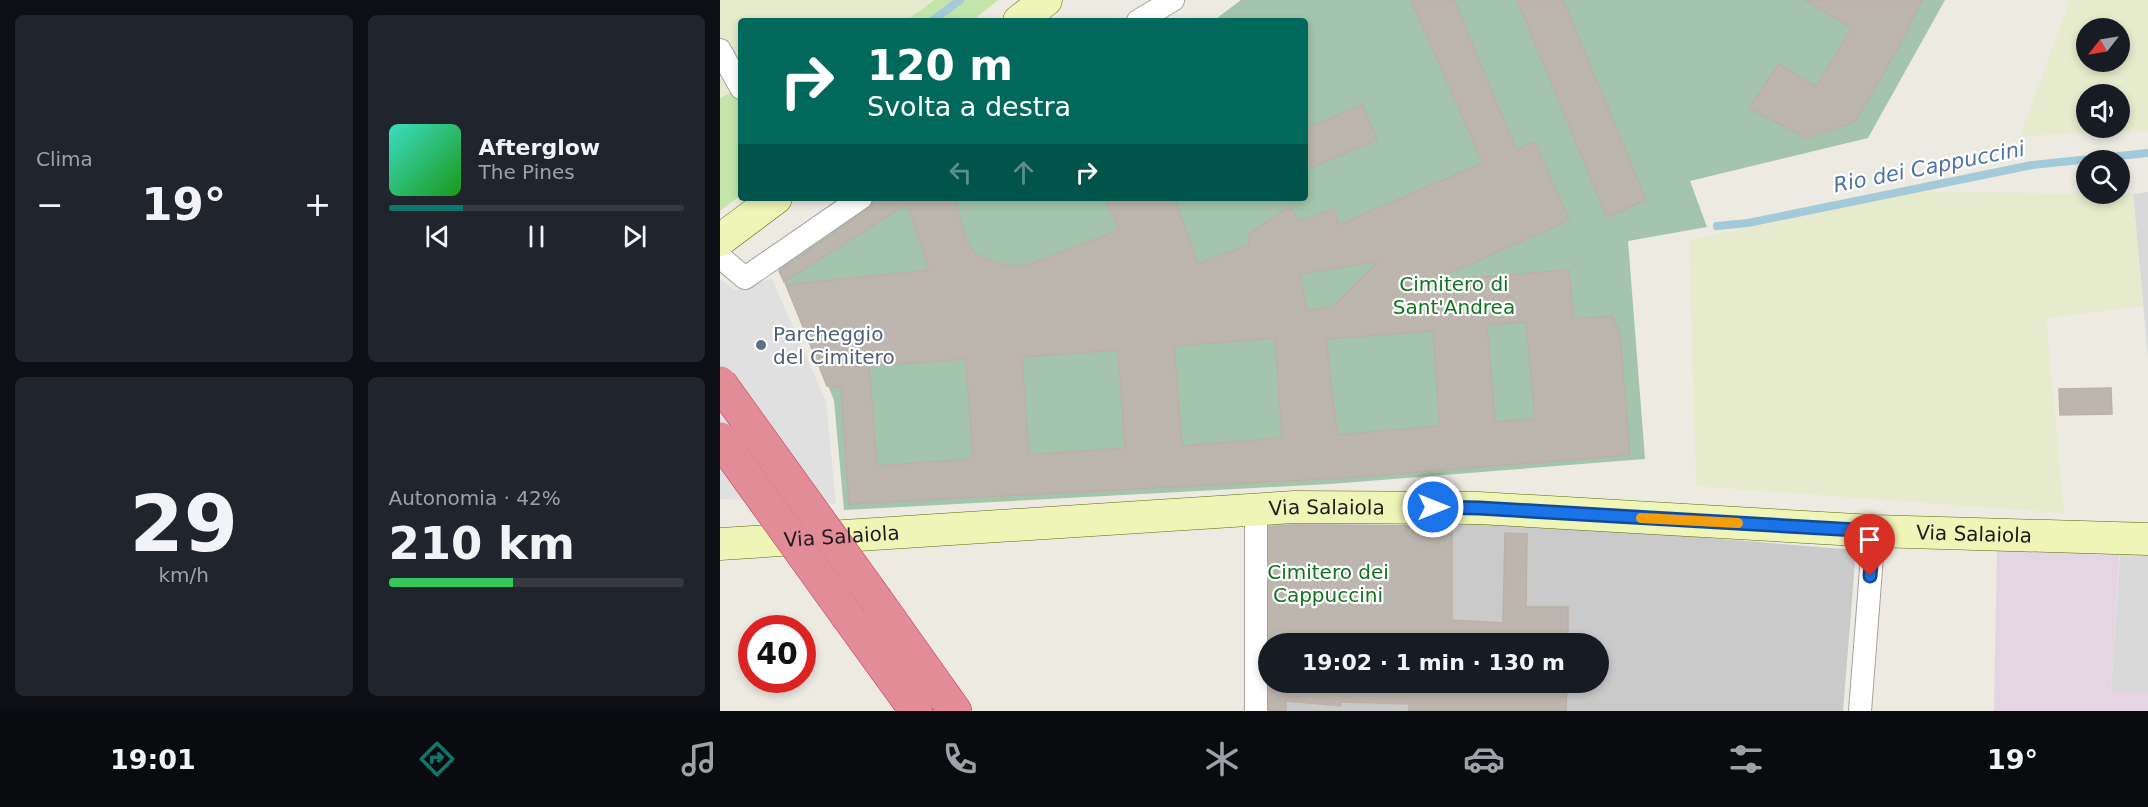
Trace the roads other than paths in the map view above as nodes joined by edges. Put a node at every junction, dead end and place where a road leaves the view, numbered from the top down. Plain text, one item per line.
1 (1046, 0) edge
2 (1173, 0) edge
3 (1023, 18) edge
4 (1143, 18) edge
5 (720, 50) edge
6 (738, 83) edge
7 (772, 201) edge
8 (857, 201) edge
9 (720, 240) edge
10 (720, 256) edge
11 (720, 383) edge
12 (720, 439) edge
13 (1256, 509) junction
14 (1874, 531) junction
15 (2148, 539) edge
16 (720, 544) edge
17 (916, 711) edge
18 (955, 711) edge
19 (1256, 711) edge
20 (1860, 711) edge

1 - 3 street
2 - 4 street
5 - 6 street
7 - 9 street
8 - 10 street
11 - 18 highway, bridge
12 - 17 highway, bridge
13 - 14 street, Via Salaiola
13 - 16 street, Via Salaiola
13 - 19 street
14 - 15 street, Via Salaiola
14 - 20 street

